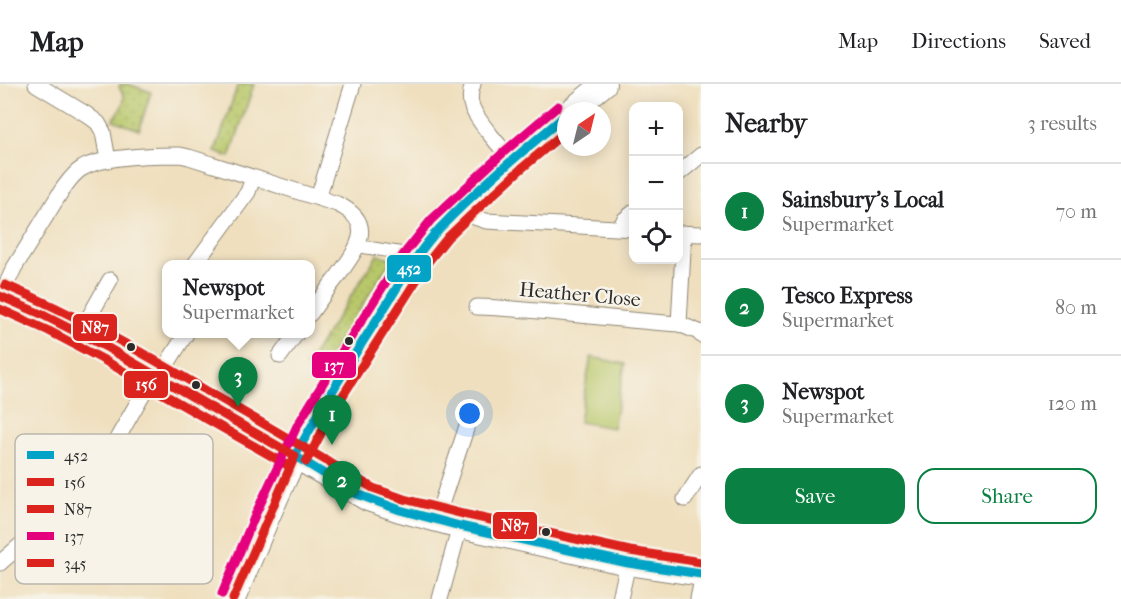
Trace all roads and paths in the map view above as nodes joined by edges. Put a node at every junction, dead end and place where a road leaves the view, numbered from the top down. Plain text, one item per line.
1 (36, 84) edge
2 (353, 84) edge
3 (473, 84) edge
4 (604, 84) edge
5 (582, 102) edge
6 (557, 123) edge
7 (701, 155) edge
8 (108, 160) junction
9 (513, 160) junction
10 (683, 170) edge
11 (253, 178) junction
12 (318, 198) junction
13 (461, 207) junction
14 (629, 216) edge
15 (627, 228) edge
16 (683, 233) edge
17 (701, 234) edge
18 (358, 246) junction
19 (401, 253) dead end
20 (198, 260) edge
21 (680, 264) edge
22 (110, 280) dead end
23 (0, 296) edge
24 (315, 307) edge
25 (477, 307) dead end
26 (679, 324) junction
27 (80, 333) junction
28 (701, 335) edge
29 (183, 338) edge
30 (293, 338) edge
31 (280, 356) dead end
32 (157, 375) junction
33 (466, 429) dead end
34 (120, 434) edge
35 (295, 456) junction
36 (701, 474) edge
37 (685, 499) dead end
38 (436, 520) junction
39 (460, 526) junction
40 (15, 550) edge
41 (0, 563) edge
42 (628, 563) junction
43 (701, 574) edge
44 (701, 584) edge
45 (233, 599) edge
46 (440, 599) edge
47 (620, 599) edge
48 (698, 599) edge

1 - 8 street
2 - 12 street
3 - 9 street
4 - 5 main road
6 - 9 main road
7 - 10 street
8 - 11 street
8 - 23 street
9 - 13 main road
11 - 12 street
11 - 20 street
12 - 18 street
13 - 15 street
13 - 35 main road
14 - 15 street
16 - 17 street
18 - 19 street
18 - 24 street
21 - 26 street
22 - 27 street
23 - 27 main road
25 - 26 street, Heather Close
26 - 28 street, Heather Close
27 - 32 main road
29 - 32 street
30 - 31 street
32 - 34 street
32 - 35 main road
33 - 38 street
35 - 38 main road
35 - 45 main road
36 - 37 street
38 - 39 main road
39 - 42 main road
39 - 46 street
40 - 41 street
42 - 43 main road
42 - 47 street
44 - 48 street

